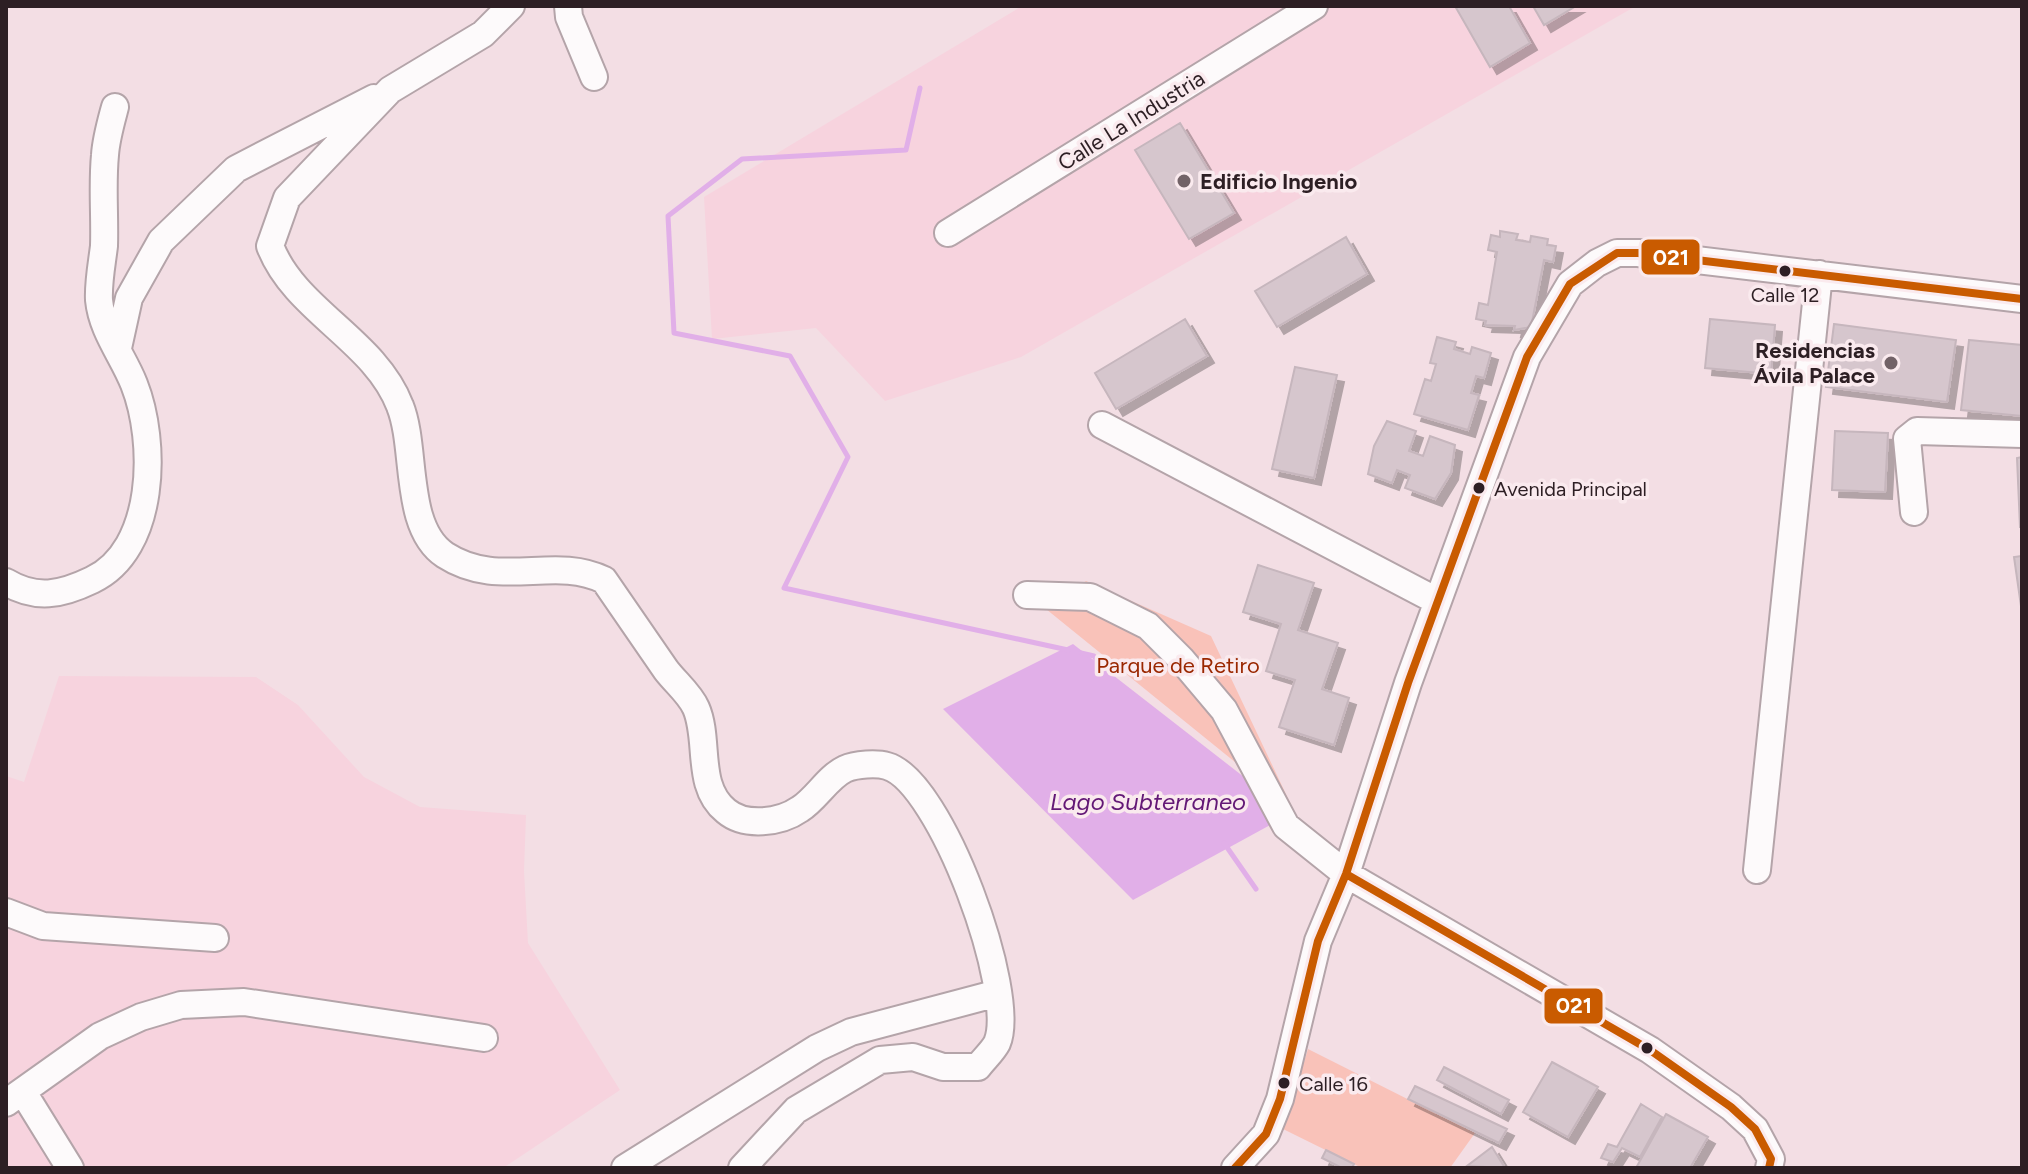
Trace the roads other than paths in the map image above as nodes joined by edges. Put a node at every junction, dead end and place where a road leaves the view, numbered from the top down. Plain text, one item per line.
1 (511, 6) edge
2 (568, 6) edge
3 (1314, 6) edge
4 (594, 77) dead end
5 (390, 90) junction
6 (115, 107) dead end
7 (948, 233) dead end
8 (1819, 274) junction
9 (2022, 299) edge
10 (118, 348) junction
11 (1102, 425) dead end
12 (2022, 434) edge
13 (1914, 512) dead end
14 (6, 582) edge
15 (1027, 595) dead end
16 (1437, 601) junction
17 (1757, 870) dead end
18 (1346, 874) junction
19 (6, 912) edge
20 (215, 938) dead end
21 (998, 993) junction
22 (484, 1038) dead end
23 (14, 1098) edge
24 (70, 1168) edge
25 (625, 1168) edge
26 (742, 1168) edge
27 (1235, 1168) edge
28 (1769, 1168) edge

1 - 5 street
2 - 4 street
3 - 7 street, Calle La Industria
5 - 10 street
5 - 21 street
6 - 10 street
8 - 9 street
8 - 16 street
8 - 17 street
10 - 14 street
11 - 16 street
12 - 13 street
15 - 18 street
16 - 18 street
18 - 27 street
18 - 28 street
19 - 20 street
21 - 25 street
21 - 26 street
22 - 23 street
23 - 24 street

